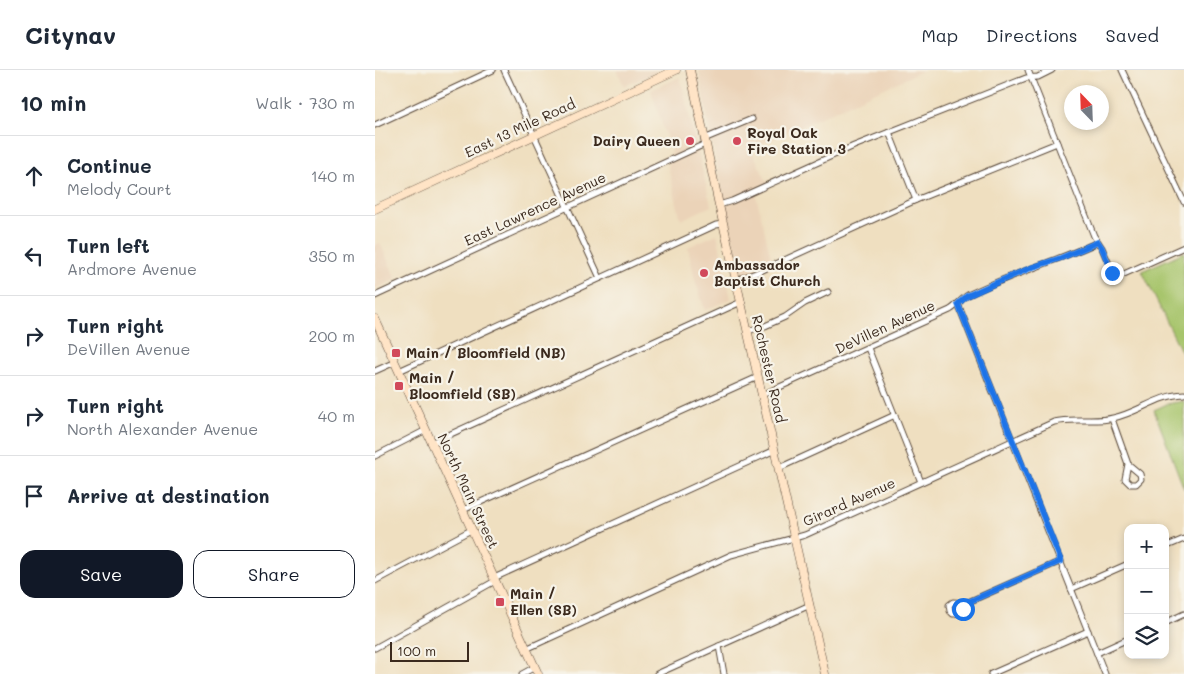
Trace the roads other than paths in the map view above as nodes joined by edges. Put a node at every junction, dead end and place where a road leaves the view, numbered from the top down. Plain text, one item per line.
1 (493, 70) edge
2 (504, 70) edge
3 (676, 70) edge
4 (690, 70) edge
5 (1029, 70) edge
6 (1052, 70) edge
7 (1122, 70) edge
8 (1031, 78) junction
9 (752, 119) dead end
10 (375, 125) edge
11 (889, 132) junction
12 (534, 136) junction
13 (705, 141) junction
14 (1057, 143) junction
15 (916, 200) junction
16 (1184, 202) edge
17 (719, 206) junction
18 (567, 207) junction
19 (375, 209) edge
20 (723, 224) junction
21 (1098, 242) junction
22 (1184, 248) edge
23 (601, 278) junction
24 (736, 280) junction
25 (828, 292) dead end
26 (375, 296) edge
27 (741, 302) junction
28 (958, 304) junction
29 (375, 319) edge
30 (747, 331) junction
31 (868, 348) junction
32 (395, 362) junction
33 (375, 371) edge
34 (399, 371) junction
35 (758, 376) junction
36 (1184, 394) edge
37 (762, 395) junction
38 (895, 415) junction
39 (1112, 419) junction
40 (426, 430) junction
41 (1013, 440) junction
42 (431, 443) junction
43 (775, 450) junction
44 (375, 456) edge
45 (1128, 464) dead end
46 (779, 468) junction
47 (921, 482) junction
48 (463, 510) junction
49 (471, 530) junction
50 (794, 537) junction
51 (1184, 539) edge
52 (1169, 545) edge
53 (1061, 561) junction
54 (1124, 566) edge
55 (494, 579) junction
56 (375, 581) edge
57 (1071, 589) junction
58 (966, 603) dead end
59 (810, 605) junction
60 (1184, 614) edge
61 (1169, 620) edge
62 (1088, 631) junction
63 (1124, 641) edge
64 (719, 646) junction
65 (375, 648) edge
66 (526, 648) junction
67 (1097, 653) junction
68 (536, 671) edge
69 (522, 674) edge
70 (657, 674) edge
71 (724, 674) edge
72 (825, 674) edge
73 (991, 674) edge
74 (1105, 674) edge

1 - 10 street
2 - 12 street
3 - 12 main road, East 13 Mile Road
4 - 13 main road, Rochester Road
5 - 8 street
6 - 8 street
7 - 16 street
8 - 11 street
8 - 14 street
9 - 13 street, East Lawrence Avenue
11 - 15 street
11 - 17 street
12 - 18 street
12 - 19 main road, East 13 Mile Road
13 - 17 main road, Rochester Road
13 - 18 street, East Lawrence Avenue
14 - 15 street
14 - 21 street
15 - 24 street
17 - 20 main road, Rochester Road
18 - 23 street
18 - 26 street, East Lawrence Avenue
20 - 23 street
20 - 24 main road, Rochester Road
21 - 22 street
21 - 28 street, DeVillen Avenue
23 - 34 street
24 - 27 main road, Rochester Road
25 - 30 street
27 - 30 main road, Rochester Road
27 - 42 street
28 - 31 street, DeVillen Avenue
28 - 41 street
29 - 32 main road, North Main Street
30 - 35 main road, Rochester Road
31 - 37 street, DeVillen Avenue
31 - 38 street
32 - 33 street
32 - 34 main road, North Main Street
34 - 40 main road, North Main Street
35 - 37 main road, Rochester Road
35 - 48 street
36 - 39 street, Girard Avenue
37 - 43 main road, Rochester Road
38 - 46 street
38 - 47 street
39 - 41 street, Girard Avenue
39 - 45 street
40 - 42 main road, North Main Street
40 - 44 street
41 - 47 street, Girard Avenue
41 - 53 street
42 - 48 main road, North Main Street
43 - 46 main road, Rochester Road
43 - 55 street
46 - 50 main road, Rochester Road
47 - 50 street, Girard Avenue
48 - 49 main road, North Main Street
49 - 55 main road, North Main Street
49 - 56 street
50 - 59 main road, Rochester Road
50 - 66 street, Girard Avenue
51 - 52 street
53 - 57 street
53 - 58 street
54 - 57 street
55 - 65 street
55 - 66 main road, North Main Street
57 - 62 street
59 - 64 street
59 - 72 main road, Rochester Road
60 - 61 street
62 - 67 street
62 - 73 street
63 - 67 street
64 - 70 street
64 - 71 street
66 - 68 main road, North Main Street
67 - 74 street
68 - 69 street

